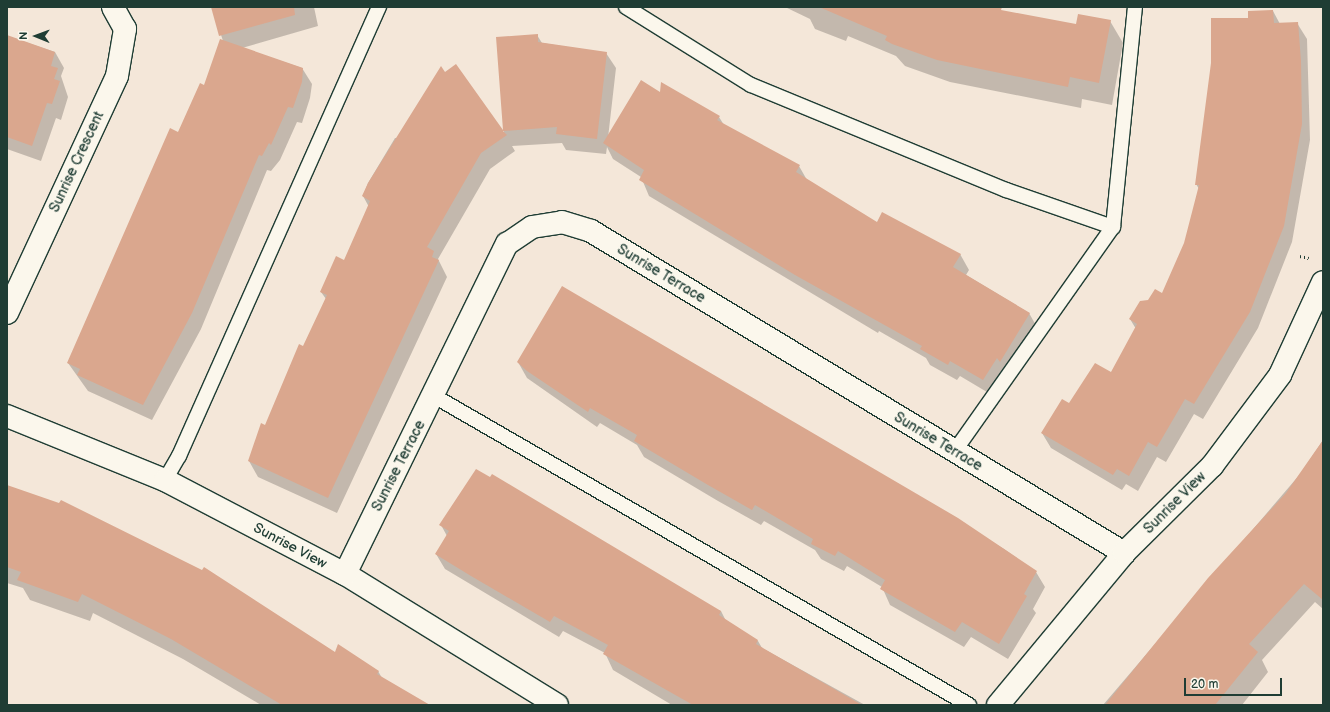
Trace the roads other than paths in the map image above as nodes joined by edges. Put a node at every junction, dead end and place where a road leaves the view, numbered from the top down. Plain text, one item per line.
1 (114, 7) edge
2 (379, 7) edge
3 (626, 7) edge
4 (1135, 7) edge
5 (1113, 227) junction
6 (1323, 282) edge
7 (7, 313) edge
8 (434, 396) junction
9 (7, 416) edge
10 (954, 452) junction
11 (165, 480) junction
12 (1124, 553) junction
13 (345, 574) junction
14 (557, 705) edge
15 (969, 705) edge
16 (998, 705) edge

1 - 7 street, Sunrise Crescent
2 - 11 lane
3 - 5 lane
4 - 5 lane
5 - 10 lane
6 - 12 street, Sunrise View
8 - 10 street, Sunrise Terrace
8 - 13 street, Sunrise Terrace
8 - 15 lane
9 - 11 street, Sunrise View
10 - 12 street, Sunrise Terrace
11 - 13 street, Sunrise View
12 - 16 street, Sunrise View
13 - 14 street, Sunrise View

